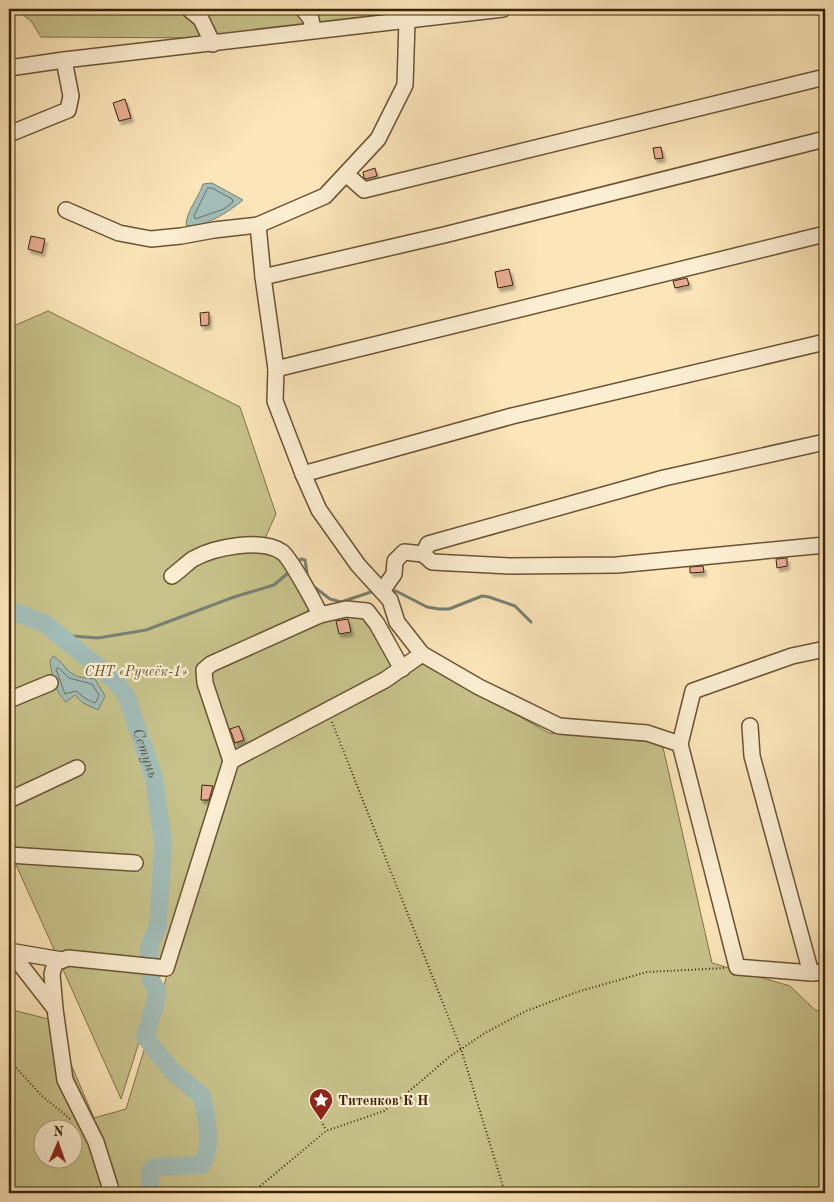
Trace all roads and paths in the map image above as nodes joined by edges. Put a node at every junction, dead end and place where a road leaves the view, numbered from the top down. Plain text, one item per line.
1 (189, 9) edge
2 (303, 9) edge
3 (503, 9) edge
4 (397, 17) edge
5 (313, 30) junction
6 (213, 44) junction
7 (64, 60) junction
8 (9, 68) edge
9 (825, 77) edge
10 (9, 134) edge
11 (825, 139) edge
12 (346, 174) junction
13 (66, 210) dead end
14 (258, 225) junction
15 (825, 234) edge
16 (263, 277) junction
17 (825, 342) edge
18 (276, 369) junction
19 (825, 442) edge
20 (303, 474) junction
21 (825, 545) edge
22 (423, 554) junction
23 (172, 576) dead end
24 (382, 591) junction
25 (320, 615) junction
26 (825, 649) edge
27 (422, 654) junction
28 (402, 669) junction
29 (50, 683) dead end
30 (9, 700) edge
31 (332, 722) dead end
32 (750, 726) dead end
33 (680, 744) junction
34 (231, 761) junction
35 (77, 768) dead end
36 (9, 800) edge
37 (9, 854) edge
38 (135, 863) dead end
39 (9, 950) edge
40 (62, 960) junction
41 (737, 967) junction
42 (818, 972) edge
43 (55, 1009) junction
44 (461, 1049) junction
45 (9, 1060) edge
46 (71, 1120) edge
47 (321, 1121) dead end
48 (326, 1131) junction
49 (112, 1193) edge
50 (252, 1193) edge
51 (505, 1193) edge

1 - 6 street
2 - 5 street
3 - 4 street
4 - 5 street
4 - 12 street
5 - 6 street
6 - 7 street
7 - 8 street
7 - 10 street
9 - 12 street
11 - 16 street
12 - 14 street
13 - 14 street
14 - 16 street
15 - 18 street
16 - 18 street
17 - 20 street
18 - 20 street
19 - 22 street
20 - 24 street
21 - 22 street
22 - 24 street
23 - 25 street
24 - 27 street
25 - 28 street
25 - 34 street
26 - 33 street
27 - 28 street
27 - 33 street
28 - 34 street
29 - 30 street
31 - 44 path
32 - 42 street
33 - 41 street
34 - 40 street
35 - 36 street
37 - 38 street
39 - 40 street
39 - 43 street
40 - 43 street
41 - 42 street
41 - 44 path
43 - 49 street
44 - 48 path
44 - 51 path
45 - 46 path
47 - 48 path
48 - 50 path

